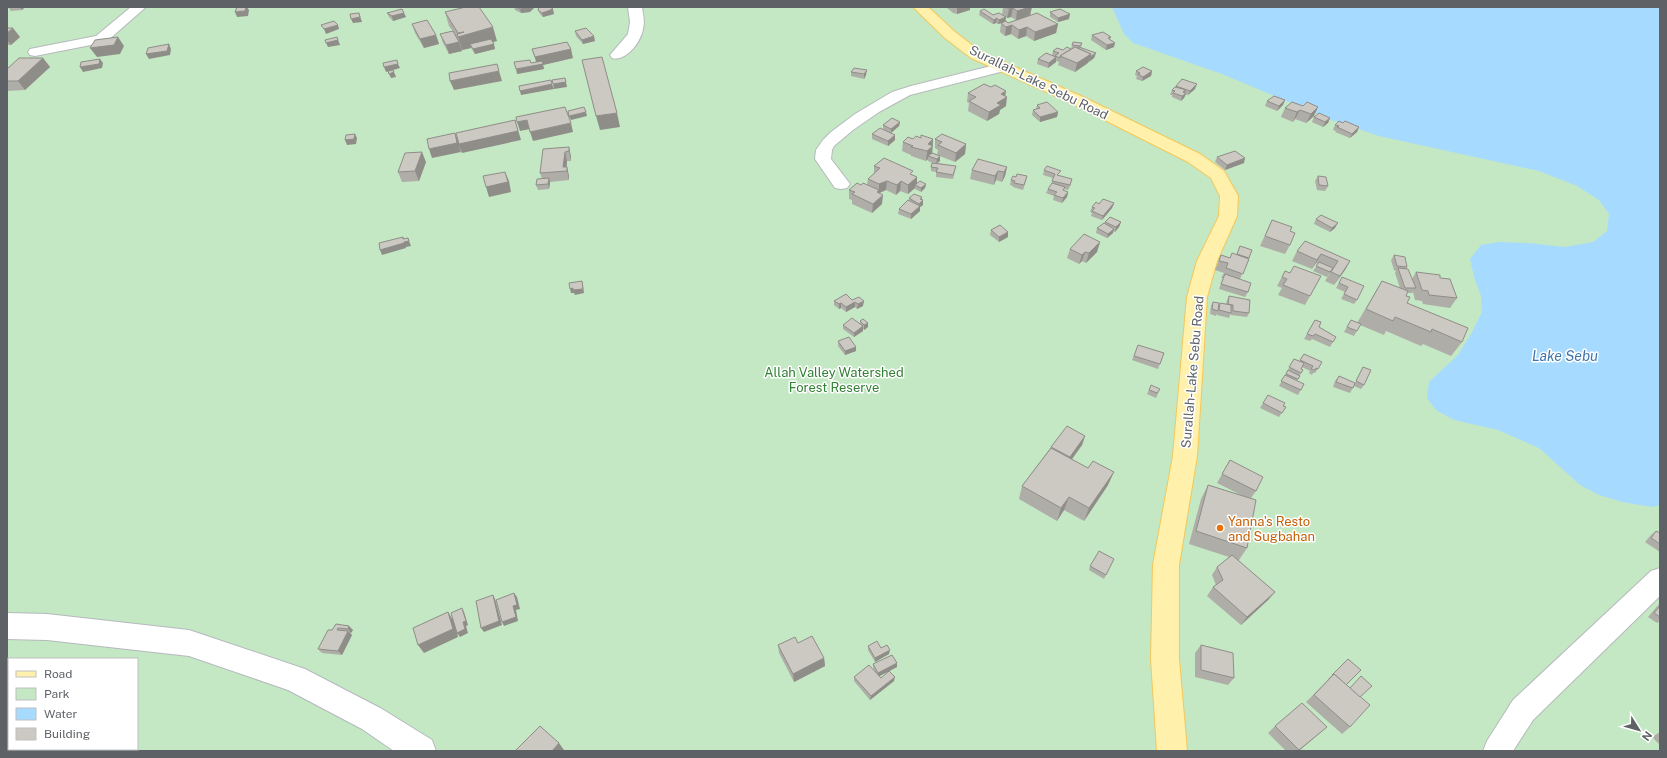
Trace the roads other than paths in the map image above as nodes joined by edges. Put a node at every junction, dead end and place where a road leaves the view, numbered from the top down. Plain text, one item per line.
1 (139, 7) edge
2 (635, 7) edge
3 (920, 7) edge
4 (35, 52) dead end
5 (617, 54) dead end
6 (1003, 67) junction
7 (841, 184) dead end
8 (1660, 580) edge
9 (7, 626) edge
10 (421, 751) edge
11 (1172, 751) edge
12 (1497, 751) edge

1 - 4 street
2 - 5 street
3 - 6 main road, Surallah-Lake Sebu Road
6 - 7 street
6 - 11 main road, Surallah-Lake Sebu Road
8 - 12 street
9 - 10 main road

